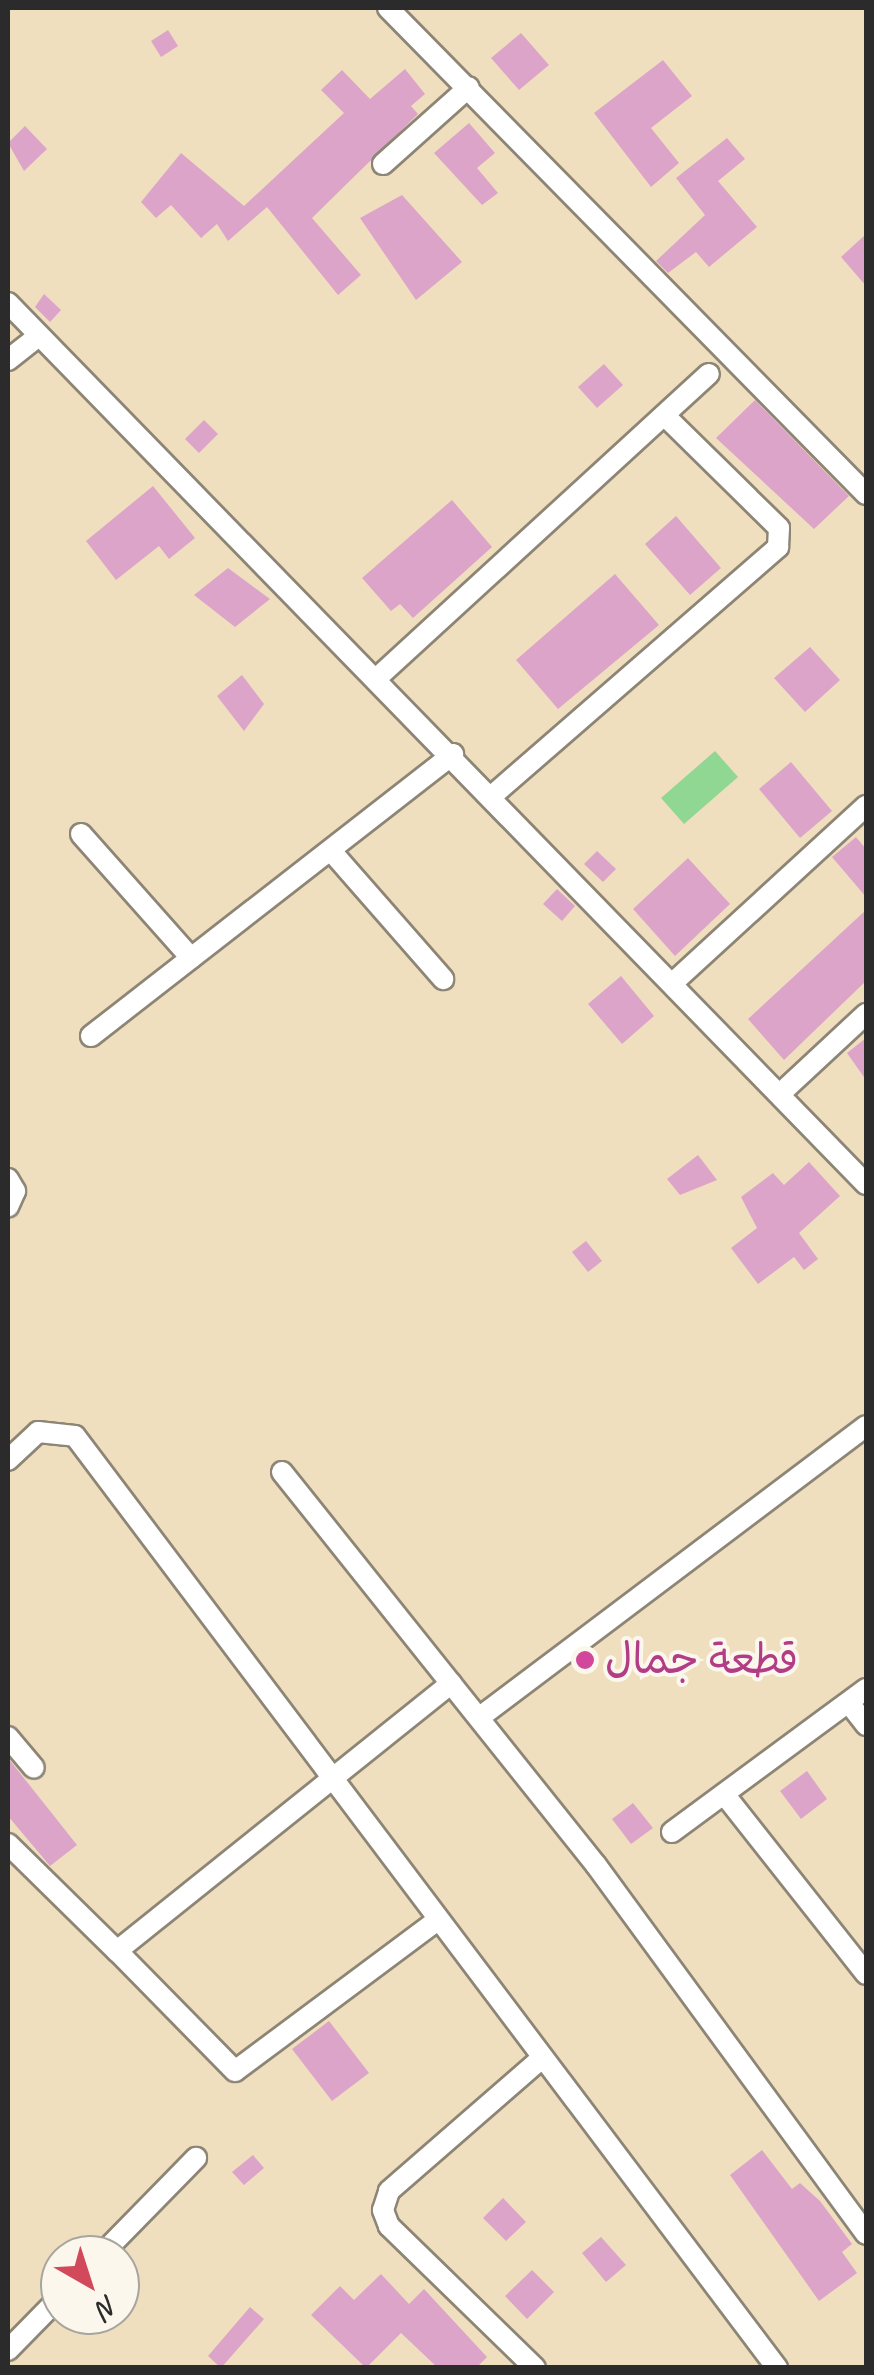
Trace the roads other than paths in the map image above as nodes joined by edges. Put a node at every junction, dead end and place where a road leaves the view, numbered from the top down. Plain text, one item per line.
1 (388, 8) edge
2 (469, 87) junction
3 (383, 164) dead end
4 (8, 303) edge
5 (39, 336) junction
6 (8, 360) edge
7 (709, 374) dead end
8 (664, 415) junction
9 (866, 494) edge
10 (376, 678) junction
11 (454, 754) junction
12 (494, 795) junction
13 (866, 806) edge
14 (81, 834) dead end
15 (332, 852) junction
16 (191, 958) junction
17 (443, 978) dead end
18 (676, 980) junction
19 (866, 1014) edge
20 (91, 1036) dead end
21 (782, 1092) junction
22 (8, 1179) edge
23 (866, 1184) edge
24 (8, 1207) edge
25 (866, 1426) edge
26 (8, 1460) edge
27 (282, 1472) dead end
28 (451, 1682) junction
29 (866, 1689) edge
30 (848, 1703) junction
31 (480, 1717) junction
32 (866, 1725) edge
33 (8, 1736) edge
34 (34, 1768) dead end
35 (333, 1781) junction
36 (724, 1794) junction
37 (672, 1832) dead end
38 (8, 1844) edge
39 (435, 1922) junction
40 (116, 1951) junction
41 (866, 1974) edge
42 (542, 2058) junction
43 (196, 2158) dead end
44 (866, 2234) edge
45 (121, 2235) edge
46 (40, 2317) edge
47 (8, 2350) edge
48 (535, 2368) edge
49 (777, 2368) edge

1 - 2 street
2 - 3 street
2 - 9 street
4 - 5 street
5 - 6 street
5 - 10 street
7 - 8 street
8 - 10 street
8 - 12 street
10 - 11 street
11 - 12 street
11 - 15 street
12 - 18 street
13 - 18 street
14 - 16 street
15 - 16 street
15 - 17 street
16 - 20 street
18 - 21 street
19 - 21 street
21 - 23 street
22 - 24 street
25 - 31 street
26 - 35 street
27 - 28 street
28 - 31 street
28 - 35 street
29 - 30 street
30 - 32 street
30 - 36 street
31 - 44 street
33 - 34 street
35 - 39 street
35 - 40 street
36 - 37 street
36 - 41 street
38 - 40 street
39 - 40 street
39 - 42 street
42 - 48 street
42 - 49 street
43 - 45 street
46 - 47 street

